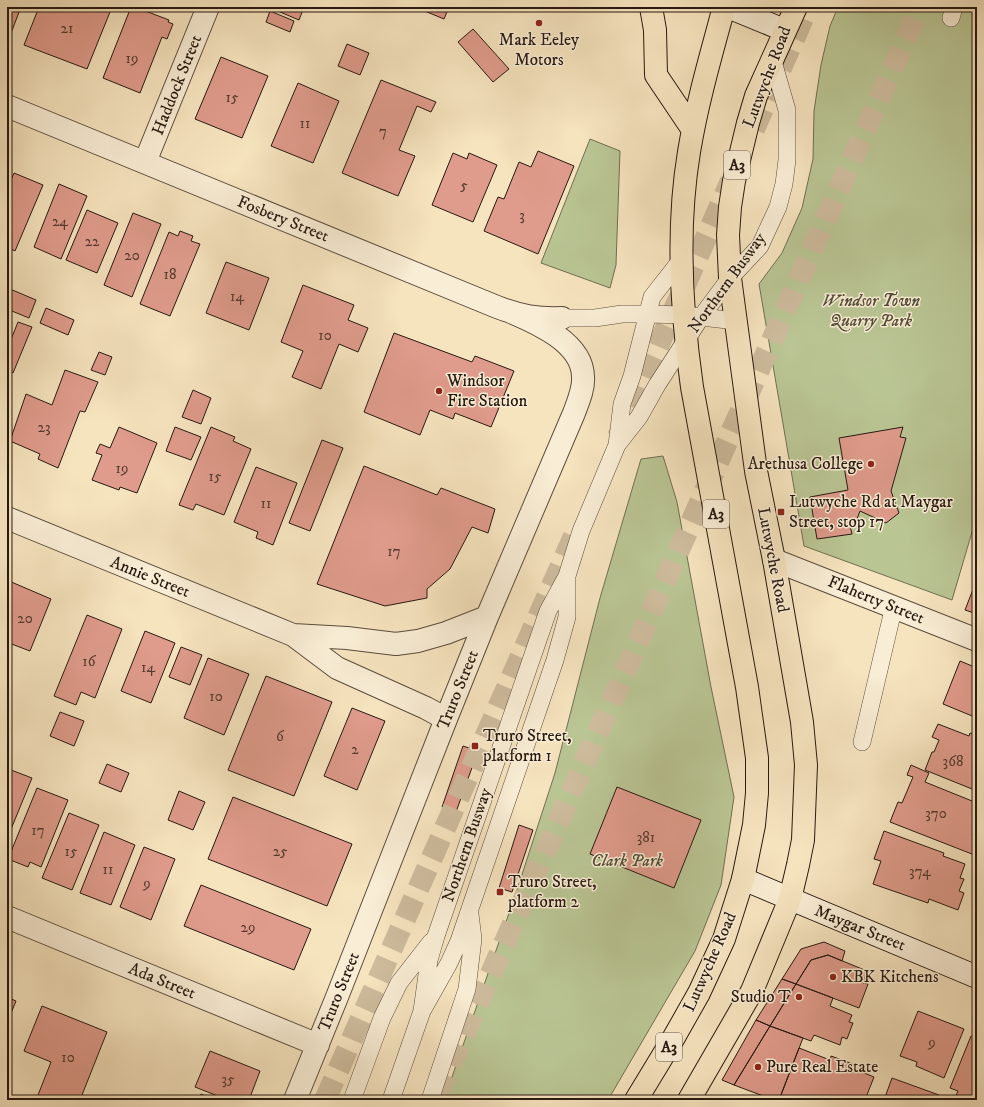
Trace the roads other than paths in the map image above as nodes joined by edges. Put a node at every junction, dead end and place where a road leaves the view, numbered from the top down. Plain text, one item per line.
1 (208, 7) edge
2 (651, 7) edge
3 (724, 7) edge
4 (728, 7) edge
5 (796, 7) edge
6 (784, 30) junction
7 (772, 58) junction
8 (7, 106) edge
9 (694, 130) junction
10 (146, 162) junction
11 (681, 260) junction
12 (730, 278) junction
13 (511, 312) junction
14 (647, 314) junction
15 (692, 316) junction
16 (562, 318) joint
17 (736, 321) junction
18 (685, 340) junction
19 (616, 445) junction
20 (7, 518) edge
21 (774, 560) junction
22 (567, 576) junction
23 (894, 606) junction
24 (487, 617) junction
25 (293, 635) junction
26 (977, 640) edge
27 (446, 719) junction
28 (862, 742) dead end
29 (743, 879) junction
30 (790, 899) junction
31 (469, 910) junction
32 (7, 917) edge
33 (436, 936) junction
34 (977, 977) edge
35 (422, 1011) junction
36 (318, 1045) junction
37 (295, 1100) edge
38 (352, 1100) edge
39 (391, 1100) edge
40 (430, 1100) edge
41 (636, 1100) edge
42 (690, 1100) edge

1 - 10 street, Haddock Street
2 - 9 highway
3 - 9 highway, Lutwyche Road / A3
4 - 6 street
5 - 6 highway, Lutwyche Road / A3
6 - 7 highway, Lutwyche Road / A3
7 - 12 highway, Lutwyche Road / A3
7 - 12 lane, Northern Busway
8 - 10 street, Fosbery Street
9 - 11 highway, Lutwyche Road / A3
10 - 13 street, Fosbery Street
11 - 14 lane, Northern Busway
11 - 15 highway, Lutwyche Road / A3
12 - 15 lane, Northern Busway
12 - 17 highway, Lutwyche Road / A3
13 - 16 street, Fosbery Street
13 - 24 street, Truro Street
14 - 15 lane
14 - 16 lane
14 - 19 lane, Northern Busway
15 - 17 lane
15 - 18 highway, Lutwyche Road / A3
17 - 21 highway, Lutwyche Road / A3
18 - 19 lane, Northern Busway
18 - 29 highway, Lutwyche Road / A3
19 - 22 lane, Northern Busway
20 - 25 street, Annie Street
21 - 23 street, Flaherty Street
21 - 30 highway, Lutwyche Road / A3
22 - 31 lane, Northern Busway
22 - 33 lane, Northern Busway
23 - 26 street, Flaherty Street
23 - 28 lane
24 - 25 street, Annie Street
24 - 27 street, Truro Street
25 - 27 street, Annie Street
27 - 36 street, Truro Street
29 - 30 street, Maygar Street
29 - 41 highway, Lutwyche Road / A3
30 - 34 street, Maygar Street
30 - 42 highway, Lutwyche Road / A3
31 - 35 lane, Northern Busway
31 - 40 lane, Northern Busway
32 - 36 street, Ada Street
33 - 35 lane, Northern Busway
33 - 38 lane, Northern Busway
35 - 39 lane, Northern Busway
36 - 37 street, Truro Street

